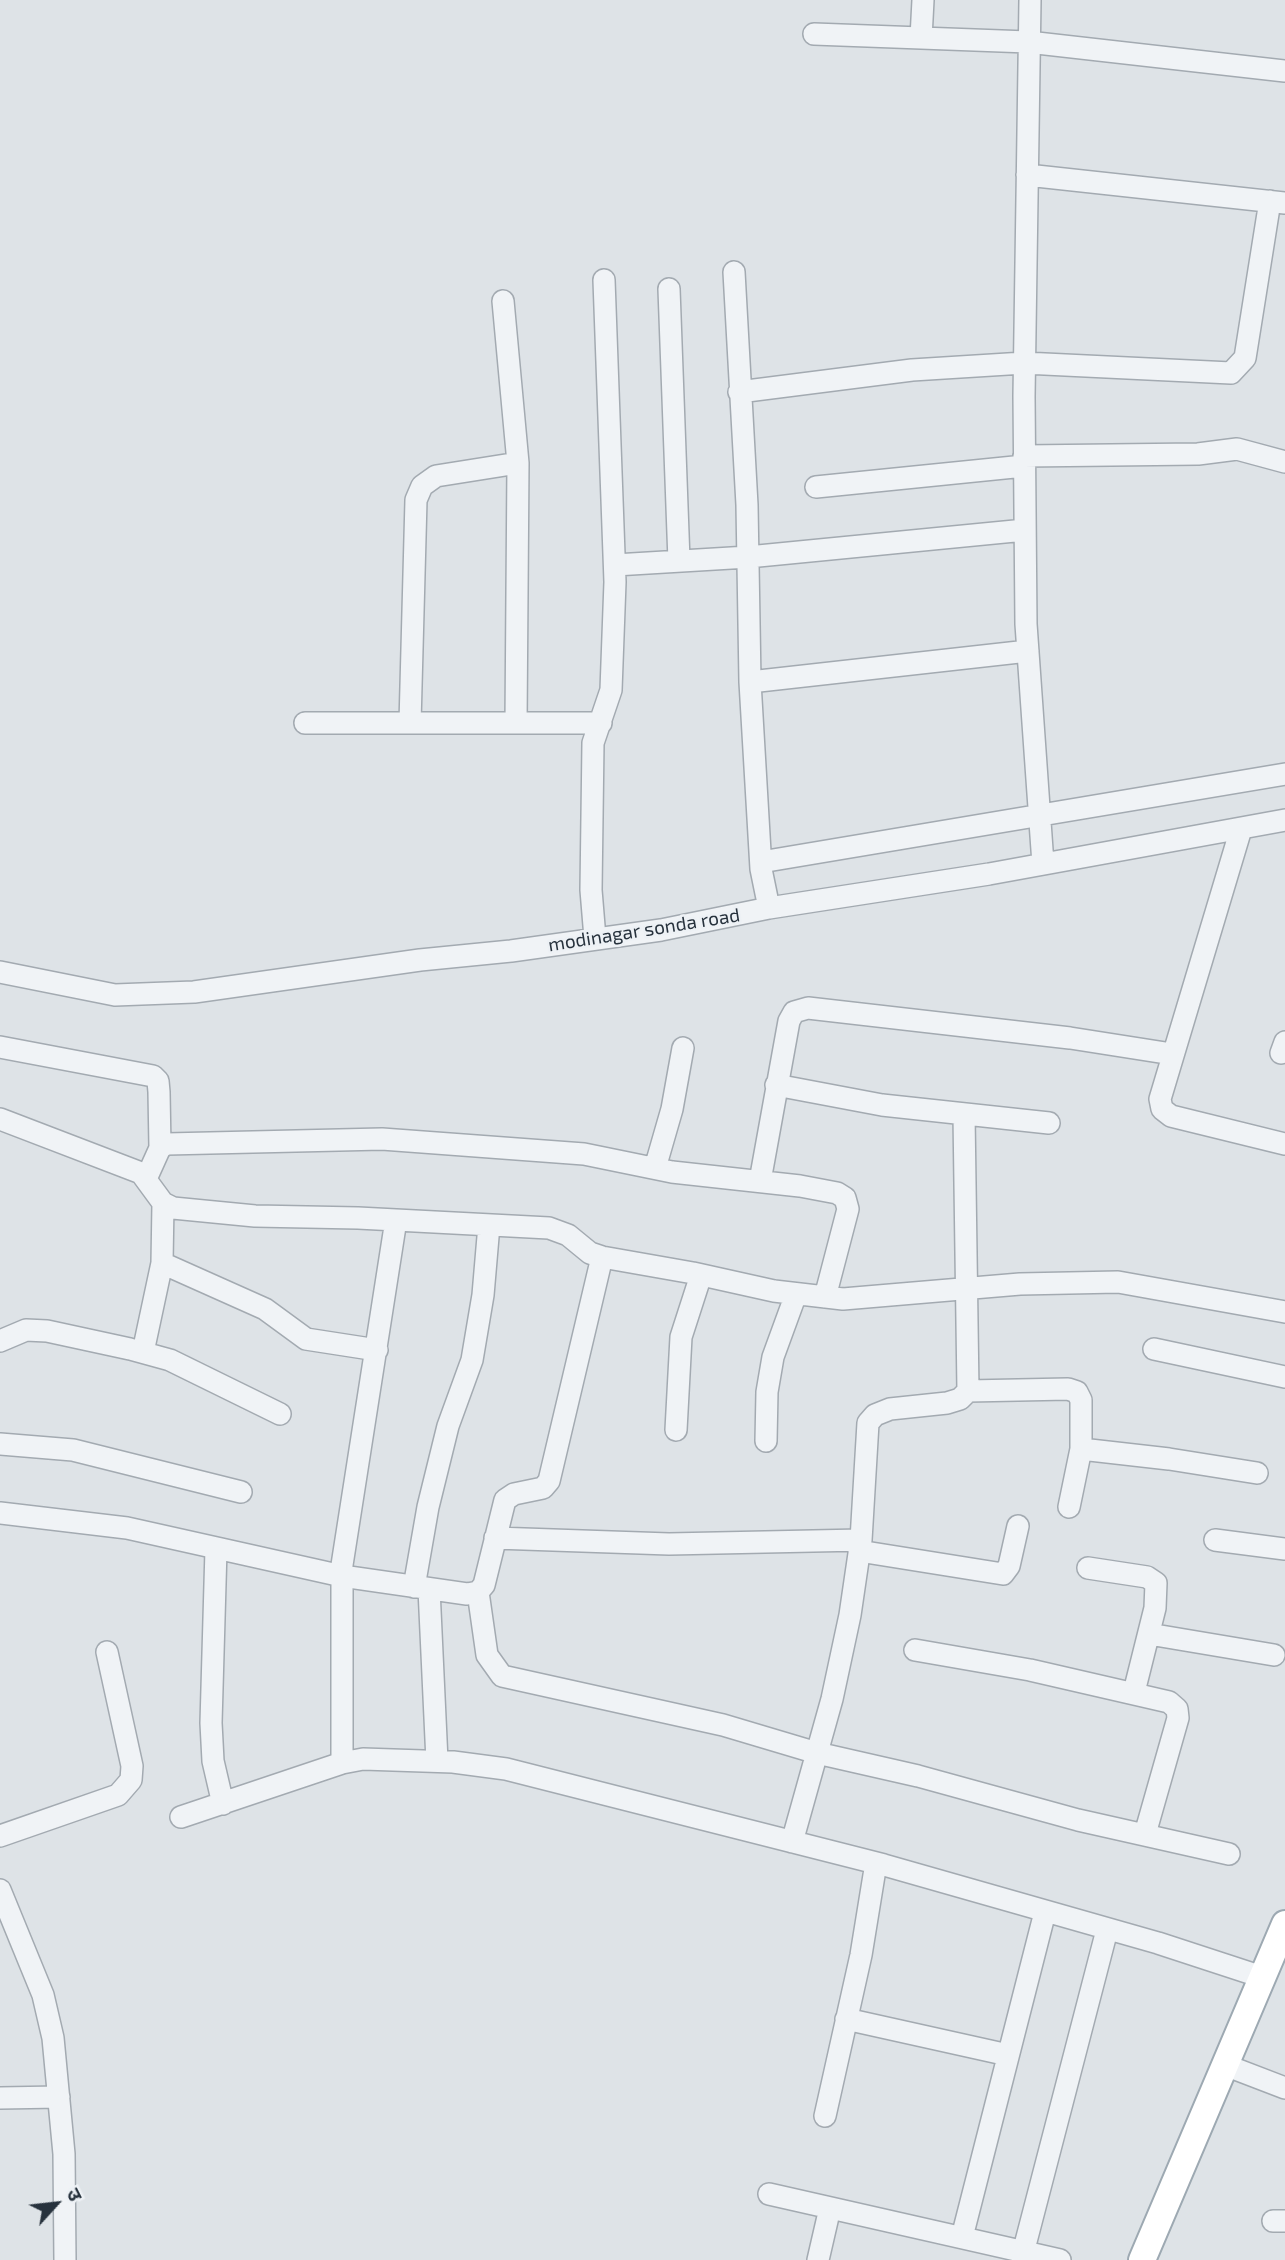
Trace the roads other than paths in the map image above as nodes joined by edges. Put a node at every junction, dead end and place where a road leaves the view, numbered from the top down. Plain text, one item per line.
1 (923, 0) edge
2 (1030, 0) edge
3 (814, 34) dead end
4 (921, 38) junction
5 (1028, 42) junction
6 (1285, 71) edge
7 (1027, 175) junction
8 (1278, 202) edge
9 (734, 272) dead end
10 (604, 280) dead end
11 (669, 289) dead end
12 (503, 300) dead end
13 (1024, 363) junction
14 (739, 392) junction
15 (1024, 461) junction
16 (1285, 462) edge
17 (518, 463) junction
18 (816, 486) dead end
19 (1025, 530) junction
20 (748, 557) junction
21 (679, 561) junction
22 (615, 565) junction
23 (1028, 651) junction
24 (750, 682) junction
25 (305, 723) dead end
26 (410, 723) junction
27 (516, 723) junction
28 (600, 723) junction
29 (1285, 774) edge
30 (1285, 820) edge
31 (1241, 830) junction
32 (1040, 839) junction
33 (761, 865) junction
34 (767, 904) junction
35 (593, 930) junction
36 (0, 972) edge
37 (0, 1047) edge
38 (682, 1048) dead end
39 (1172, 1055) junction
40 (776, 1085) junction
41 (964, 1115) junction
42 (0, 1119) edge
43 (1049, 1123) dead end
44 (1285, 1144) edge
45 (159, 1148) junction
46 (655, 1168) junction
47 (146, 1179) junction
48 (760, 1181) junction
49 (163, 1203) junction
50 (396, 1220) junction
51 (489, 1225) junction
52 (603, 1257) junction
53 (162, 1263) junction
54 (701, 1275) junction
55 (967, 1289) junction
56 (796, 1294) junction
57 (825, 1297) junction
58 (1285, 1312) edge
59 (0, 1341) edge
60 (1154, 1349) dead end
61 (377, 1350) junction
62 (143, 1352) junction
63 (1285, 1377) edge
64 (968, 1391) junction
65 (280, 1414) dead end
66 (676, 1430) dead end
67 (766, 1441) dead end
68 (0, 1444) edge
69 (1082, 1450) junction
70 (1257, 1473) dead end
71 (241, 1492) dead end
72 (1069, 1507) dead end
73 (0, 1513) edge
74 (1018, 1526) dead end
75 (495, 1538) junction
76 (1215, 1540) dead end
77 (860, 1546) junction
78 (216, 1549) junction
79 (1285, 1549) edge
80 (1088, 1568) dead end
81 (342, 1576) junction
82 (421, 1588) junction
83 (478, 1592) junction
84 (1149, 1634) junction
85 (915, 1650) dead end
86 (107, 1652) dead end
87 (1274, 1656) dead end
88 (1134, 1692) junction
89 (817, 1753) junction
90 (438, 1761) junction
91 (342, 1763) junction
92 (223, 1804) junction
93 (181, 1817) dead end
94 (1145, 1834) junction
95 (0, 1836) edge
96 (792, 1842) junction
97 (1229, 1854) dead end
98 (876, 1863) junction
99 (0, 1890) edge
100 (1045, 1912) junction
101 (1285, 1924) edge
102 (1107, 1930) junction
103 (1262, 1977) junction
104 (846, 2019) junction
105 (1008, 2055) junction
106 (1225, 2065) junction
107 (1285, 2088) edge
108 (59, 2097) junction
109 (0, 2098) edge
110 (825, 2116) dead end
111 (769, 2194) dead end
112 (830, 2208) junction
113 (962, 2237) junction
114 (1009, 2254) edge
115 (65, 2260) edge
116 (818, 2260) edge
117 (1060, 2260) edge
118 (1142, 2260) edge

1 - 4 street
2 - 5 street
3 - 4 street
4 - 5 street
5 - 6 street
5 - 7 street
7 - 8 street
7 - 13 street
8 - 13 street
9 - 14 street
10 - 22 street
11 - 21 street
12 - 17 street
13 - 14 street
13 - 15 street
14 - 20 street
15 - 16 street
15 - 18 street
15 - 19 street
17 - 26 street
17 - 27 street
19 - 20 street
19 - 23 street
20 - 21 street
20 - 24 street
21 - 22 street
22 - 28 street
23 - 24 street
23 - 32 street
24 - 33 street
25 - 26 street
26 - 27 street
27 - 28 street
28 - 35 street
29 - 32 street
30 - 31 street, modinagar sonda road
31 - 32 street, modinagar sonda road
31 - 39 street
32 - 33 street
32 - 34 street, modinagar sonda road
33 - 34 street
34 - 35 street, modinagar sonda road
35 - 36 street, modinagar sonda road
37 - 45 street
38 - 46 street
39 - 40 street
39 - 44 street
40 - 41 street
40 - 48 street
41 - 43 street
41 - 55 street
42 - 47 street
45 - 46 street
45 - 47 street
46 - 48 street
47 - 49 street
48 - 57 street
49 - 50 street
49 - 53 street
50 - 51 street
50 - 61 street
51 - 52 street
51 - 82 street
52 - 54 street
52 - 75 street
53 - 61 street
53 - 62 street
54 - 56 street
54 - 66 street
55 - 57 street
55 - 58 street
55 - 64 street
56 - 57 street
56 - 67 street
59 - 62 street
60 - 63 street
61 - 81 street
62 - 65 street
64 - 69 street
64 - 77 street
68 - 71 street
69 - 70 street
69 - 72 street
73 - 78 street
74 - 77 street
75 - 77 street
75 - 83 street
76 - 79 street
77 - 89 street
78 - 81 street
78 - 92 street
80 - 84 street
81 - 82 street
81 - 91 street
82 - 83 street
82 - 90 street
83 - 89 street
84 - 87 street
84 - 88 street
85 - 88 street
86 - 95 street
88 - 94 street
89 - 94 street
89 - 96 street
90 - 91 street
90 - 96 street
91 - 92 street
92 - 93 street
94 - 97 street
96 - 98 street
98 - 100 street
98 - 104 street
99 - 108 street
100 - 102 street
100 - 105 street
101 - 103 main road
102 - 103 street
102 - 114 street
103 - 106 main road
104 - 105 street
104 - 110 street
105 - 113 street
106 - 107 street
106 - 118 main road
108 - 109 street
108 - 115 street
111 - 112 street
112 - 113 street
112 - 116 street
113 - 114 street
114 - 117 street

